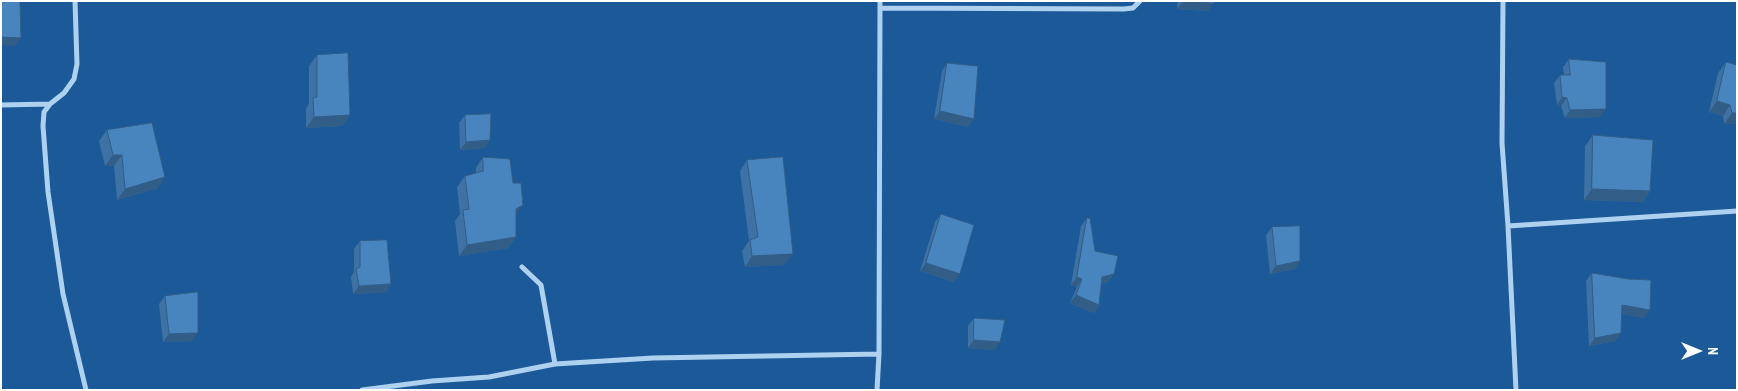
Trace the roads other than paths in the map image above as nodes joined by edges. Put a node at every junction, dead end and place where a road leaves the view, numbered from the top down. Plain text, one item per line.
1 (75, 1) edge
2 (1140, 1) edge
3 (1503, 1) edge
4 (880, 4) edge
5 (50, 104) junction
6 (1, 105) edge
7 (1737, 211) edge
8 (1508, 226) junction
9 (522, 267) dead end
10 (879, 354) junction
11 (555, 364) junction
12 (86, 390) edge
13 (362, 390) edge
14 (877, 390) edge
15 (1516, 390) edge

1 - 5 street
2 - 4 street
3 - 8 street
4 - 10 street
5 - 6 street
5 - 12 street
7 - 8 street
8 - 15 street
9 - 11 street
10 - 11 street
10 - 14 street
11 - 13 street

